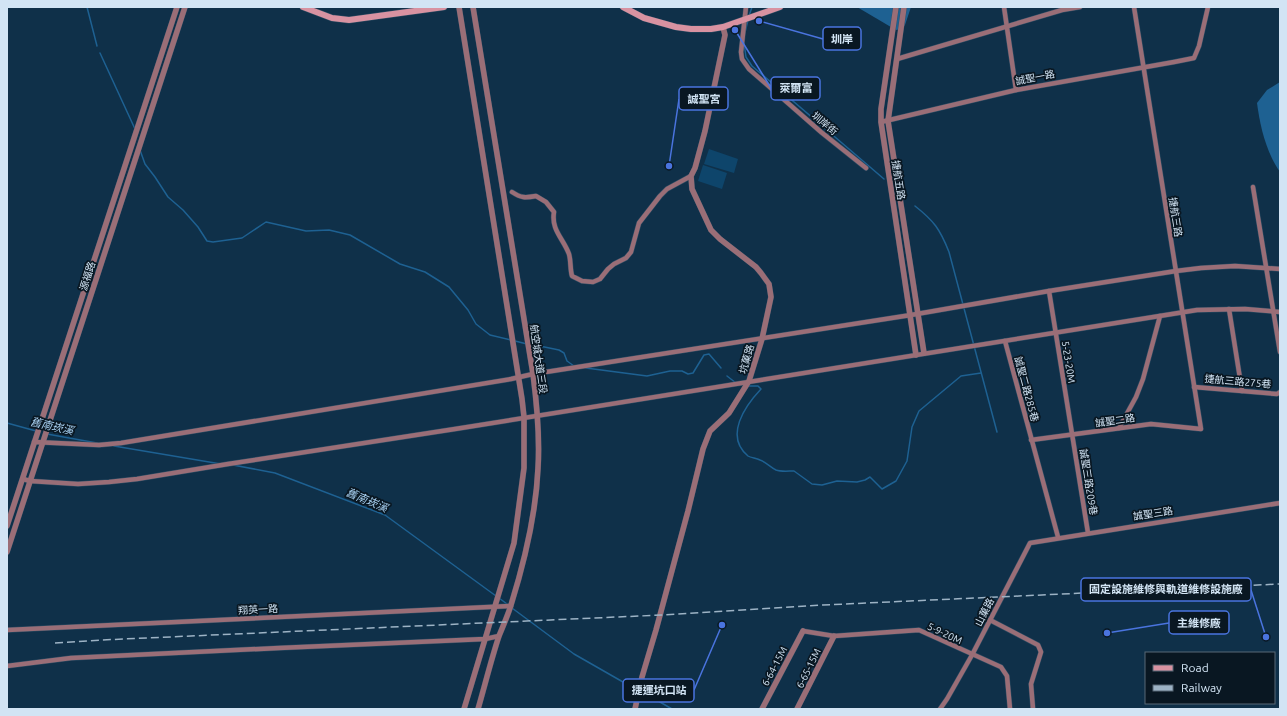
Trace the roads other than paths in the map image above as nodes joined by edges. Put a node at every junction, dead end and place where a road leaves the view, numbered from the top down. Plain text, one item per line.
1 (177, 7) edge
2 (185, 7) edge
3 (303, 7) edge
4 (444, 7) edge
5 (459, 7) edge
6 (473, 7) edge
7 (623, 7) edge
8 (746, 7) edge
9 (780, 7) edge
10 (896, 7) edge
11 (904, 7) edge
12 (1004, 7) edge
13 (1080, 7) edge
14 (1134, 7) edge
15 (1208, 7) edge
16 (746, 18) junction
17 (723, 27) junction
18 (1007, 28) junction
19 (897, 59) junction
20 (1143, 67) junction
21 (1016, 90) junction
22 (888, 121) junction
23 (881, 122) junction
24 (866, 168) dead end
25 (691, 176) junction
26 (1253, 187) dead end
27 (512, 192) dead end
28 (1266, 268) junction
29 (1280, 269) edge
30 (1176, 271) junction
31 (1049, 291) junction
32 (1229, 309) junction
33 (1274, 311) junction
34 (1182, 312) junction
35 (1280, 312) edge
36 (918, 314) junction
37 (911, 315) junction
38 (1160, 316) junction
39 (1055, 332) junction
40 (762, 338) junction
41 (1005, 341) junction
42 (1280, 352) edge
43 (924, 353) junction
44 (916, 355) junction
45 (533, 374) junction
46 (519, 377) junction
47 (749, 381) junction
48 (1194, 387) junction
49 (1242, 391) junction
50 (1280, 392) edge
51 (538, 415) junction
52 (524, 417) junction
53 (1119, 428) junction
54 (1201, 429) joint
55 (1072, 435) junction
56 (1031, 440) junction
57 (34, 442) junction
58 (42, 443) junction
59 (22, 479) junction
60 (30, 481) junction
61 (1280, 503) edge
62 (7, 526) edge
63 (1088, 533) junction
64 (1058, 537) junction
65 (1030, 543) joint
66 (7, 552) edge
67 (511, 606) junction
68 (495, 608) junction
69 (990, 620) junction
70 (7, 630) edge
71 (803, 631) joint
72 (499, 636) junction
73 (834, 636) junction
74 (485, 639) junction
75 (972, 655) junction
76 (7, 666) edge
77 (464, 709) edge
78 (478, 709) edge
79 (635, 709) edge
80 (762, 709) edge
81 (797, 709) edge
82 (940, 709) edge
83 (1010, 709) edge
84 (1032, 709) edge

1 - 57 street, 源福路
2 - 58 street, 源福路
3 - 4 main road
5 - 46 street
6 - 45 street, 航空城大道三段
7 - 17 main road
8 - 16 street, 圳岸街
9 - 16 main road
10 - 23 street, 捷航五路
11 - 19 street, 捷航五路
12 - 18 street
13 - 18 street
14 - 20 street, 捷航三路
15 - 20 street, 誠聖一路
16 - 17 main road
16 - 24 street, 圳岸街
17 - 25 street
18 - 19 street
18 - 21 street
19 - 22 street, 捷航五路
20 - 21 street, 誠聖一路
20 - 30 street, 捷航三路
21 - 22 street, 誠聖一路
22 - 23 street, 誠聖一路
22 - 36 street, 捷航五路
23 - 37 street, 捷航五路
25 - 27 street
25 - 40 street, 坑菓路
26 - 28 street
28 - 29 street
28 - 30 street
28 - 33 street
30 - 31 street
30 - 34 street, 捷航三路
31 - 36 street
31 - 39 street, 5-23-20M
32 - 33 street
32 - 34 street
32 - 49 street
33 - 35 street
33 - 42 street
34 - 38 street
34 - 48 street, 捷航三路
36 - 37 street
36 - 43 street, 捷航五路
37 - 40 street
37 - 44 street, 捷航五路
38 - 39 street
38 - 53 street
39 - 41 street
39 - 55 street, 5-23-20M
40 - 45 street
40 - 47 street, 坑菓路
41 - 43 street
41 - 56 street, 誠聖二路285巷
43 - 44 street
44 - 47 street
45 - 46 street
45 - 51 street, 航空城大道三段
46 - 52 street
46 - 58 street
47 - 51 street
47 - 79 street, 坑菓路
48 - 49 street, 捷航三路275巷
48 - 54 street, 捷航三路
49 - 50 street, 捷航三路275巷
51 - 52 street
51 - 67 street, 航空城大道三段
52 - 60 street
52 - 68 street
53 - 54 street, 誠聖二路
53 - 55 street, 誠聖二路
55 - 56 street, 誠聖二路
55 - 63 street, 誠聖三路209巷
56 - 64 street, 誠聖二路285巷
57 - 58 street
57 - 59 street, 源福路
58 - 60 street, 源福路
59 - 60 street
59 - 62 street, 源福路
60 - 66 street, 源福路
61 - 63 street, 誠聖三路
63 - 64 street, 誠聖三路
64 - 65 street, 誠聖三路
65 - 69 street, 山菓路
67 - 68 street, 翔英一路
67 - 72 street, 航空城大道三段
68 - 70 street, 翔英一路
68 - 74 street
69 - 75 street, 山菓路
69 - 84 street
71 - 73 street, 5-9-20M
71 - 80 street, 6-64-15M
72 - 74 street
72 - 78 street, 航空城大道三段
73 - 75 street, 5-9-20M
73 - 81 street, 6-65-15M
74 - 76 street
74 - 77 street
75 - 82 street, 山菓路
75 - 83 street, 5-9-20M

